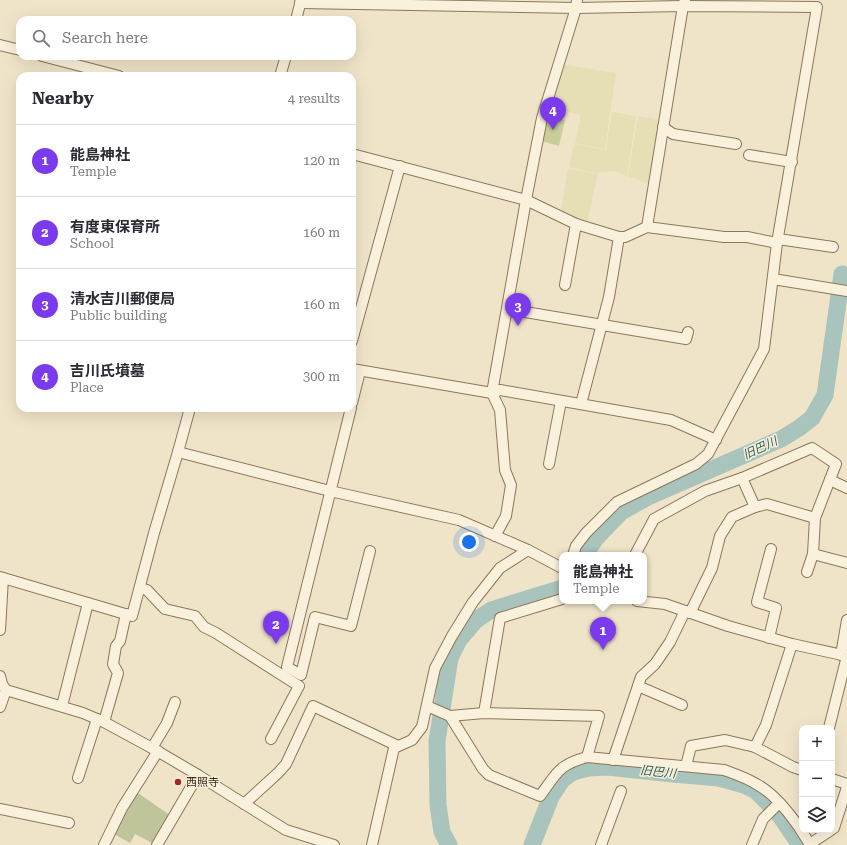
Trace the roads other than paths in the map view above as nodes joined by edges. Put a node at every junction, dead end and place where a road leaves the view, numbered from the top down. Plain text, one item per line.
1 (301, 1) edge
2 (511, 3) edge
3 (684, 3) edge
4 (577, 4) edge
5 (818, 4) edge
6 (297, 16) edge
7 (0, 45) edge
8 (16, 49) edge
9 (57, 60) edge
10 (285, 60) edge
11 (104, 72) edge
12 (281, 72) edge
13 (663, 127) junction
14 (736, 144) dead end
15 (356, 155) edge
16 (749, 155) dead end
17 (792, 162) junction
18 (400, 166) junction
19 (526, 200) junction
20 (576, 224) junction
21 (647, 227) junction
22 (619, 237) junction
23 (778, 241) junction
24 (833, 248) dead end
25 (773, 279) junction
26 (565, 285) dead end
27 (847, 291) edge
28 (507, 309) junction
29 (601, 325) junction
30 (356, 326) edge
31 (688, 332) dead end
32 (356, 370) edge
33 (492, 393) junction
34 (562, 401) junction
35 (581, 404) junction
36 (189, 412) edge
37 (350, 412) edge
38 (716, 440) junction
39 (178, 452) junction
40 (549, 464) dead end
41 (742, 478) junction
42 (830, 480) junction
43 (847, 488) edge
44 (330, 491) junction
45 (754, 507) junction
46 (815, 518) junction
47 (495, 536) junction
48 (771, 549) dead end
49 (528, 550) junction
50 (370, 551) dead end
51 (574, 552) edge
52 (637, 552) edge
53 (813, 554) junction
54 (847, 563) edge
55 (559, 566) edge
56 (808, 572) dead end
57 (1, 578) edge
58 (140, 588) junction
59 (559, 600) edge
60 (647, 602) edge
61 (88, 603) junction
62 (687, 612) junction
63 (126, 614) junction
64 (847, 620) edge
65 (0, 630) edge
66 (769, 638) junction
67 (792, 644) junction
68 (841, 655) junction
69 (0, 676) edge
70 (638, 686) junction
71 (6, 690) junction
72 (175, 702) dead end
73 (682, 705) dead end
74 (62, 706) junction
75 (427, 706) junction
76 (0, 707) edge
77 (484, 713) junction
78 (450, 716) junction
79 (100, 721) junction
80 (830, 725) edge
81 (271, 739) dead end
82 (398, 746) junction
83 (755, 747) junction
84 (155, 750) junction
85 (587, 758) junction
86 (613, 760) junction
87 (686, 766) junction
88 (799, 769) edge
89 (198, 775) junction
90 (78, 778) dead end
91 (835, 780) edge
92 (847, 785) edge
93 (621, 791) dead end
94 (779, 803) junction
95 (244, 804) junction
96 (0, 809) edge
97 (69, 823) dead end
98 (835, 825) edge
99 (826, 833) edge
100 (810, 844) edge
101 (104, 845) edge
102 (158, 845) edge
103 (334, 845) edge
104 (372, 845) edge
105 (601, 845) edge
106 (752, 845) edge

1 - 2 street
1 - 6 street
2 - 4 street
3 - 4 street
3 - 5 street
3 - 13 street
4 - 19 street
5 - 17 street
7 - 8 street
9 - 11 street
10 - 12 street
13 - 14 street
13 - 21 street
15 - 18 street
16 - 17 street
17 - 23 street
18 - 19 street
18 - 30 street
19 - 20 street
19 - 28 street
20 - 22 street
20 - 26 street
21 - 22 street
21 - 23 street
22 - 29 street
23 - 24 street
23 - 25 street
25 - 27 street
25 - 38 street
28 - 29 street
28 - 33 street
29 - 31 street
29 - 35 street
32 - 33 street
33 - 34 street
33 - 47 street
34 - 35 street
34 - 40 street
35 - 38 street
36 - 39 street
37 - 44 street
38 - 51 street
39 - 44 street
39 - 58 street
41 - 42 street
41 - 45 street
41 - 52 street
42 - 43 street
42 - 46 street
44 - 47 street
44 - 50 street
45 - 46 street
45 - 62 street
46 - 53 street
47 - 49 street
48 - 66 street
49 - 55 street
49 - 75 street
53 - 54 street
53 - 56 street
57 - 61 street
57 - 65 street
58 - 63 street
58 - 81 street
59 - 77 street
60 - 62 street
61 - 63 street
61 - 74 street
62 - 66 street
62 - 70 street
63 - 79 street
64 - 68 street
66 - 67 street
67 - 68 street
67 - 83 street
68 - 80 street
69 - 71 street
70 - 73 street
70 - 86 street
71 - 74 street
71 - 76 street
72 - 84 street
74 - 79 street
75 - 78 street
75 - 82 street
77 - 78 street
77 - 85 street
78 - 85 street
79 - 84 street
79 - 90 street
82 - 95 street
82 - 104 street
83 - 87 street
83 - 88 street
84 - 89 street
84 - 101 street
85 - 86 street
86 - 87 street
87 - 94 street
89 - 95 street
89 - 102 street
91 - 92 street
92 - 98 street
93 - 105 street
94 - 100 street
94 - 106 street
95 - 103 street
96 - 97 street
99 - 100 street

